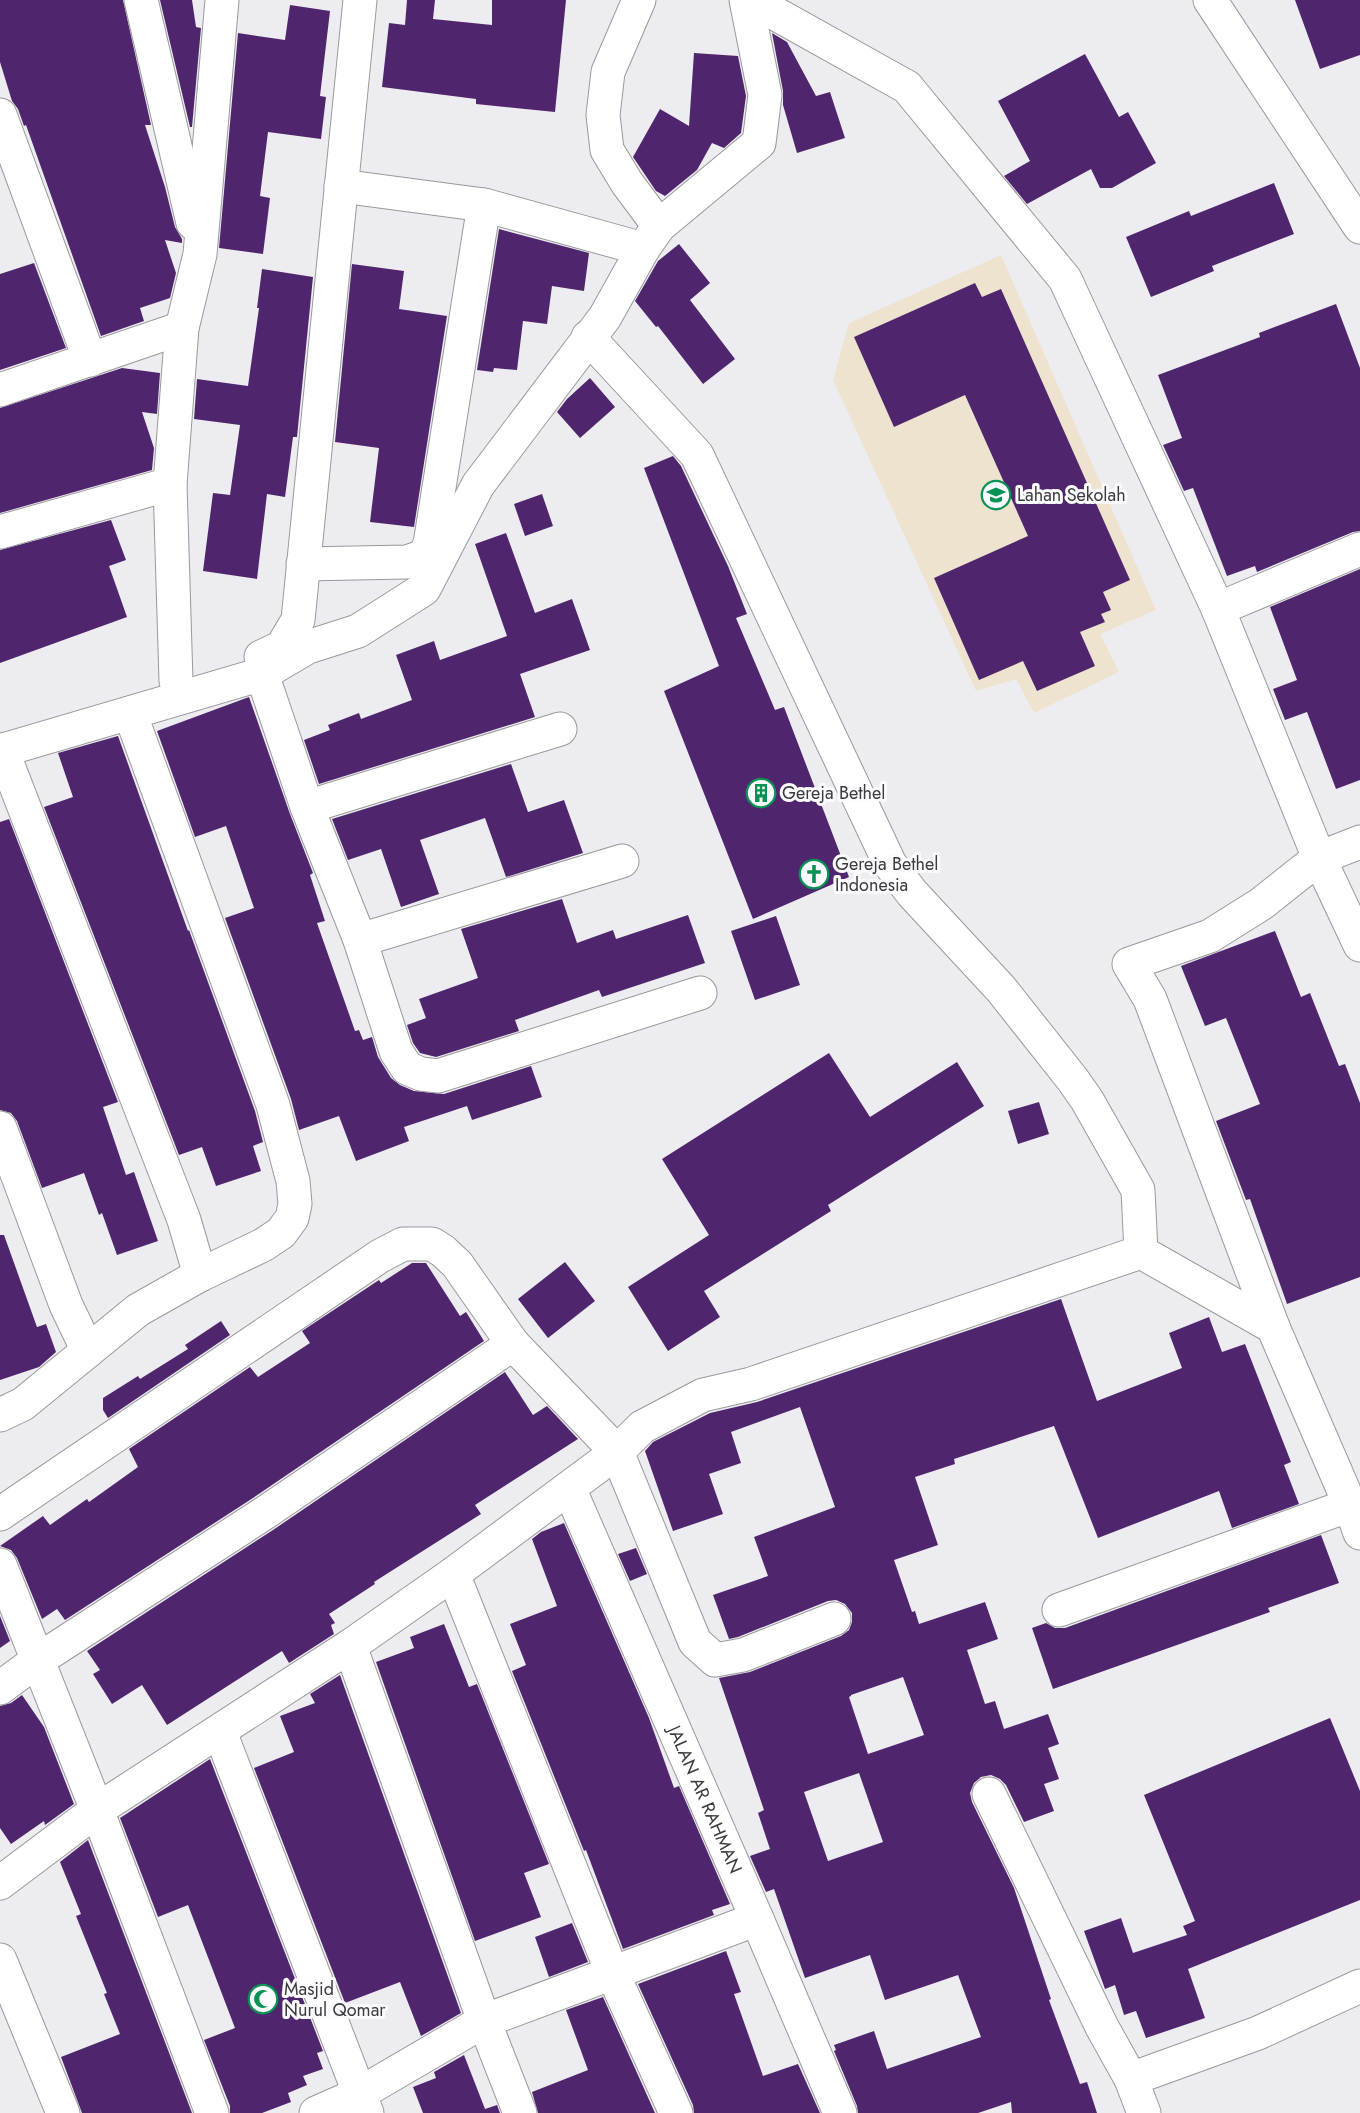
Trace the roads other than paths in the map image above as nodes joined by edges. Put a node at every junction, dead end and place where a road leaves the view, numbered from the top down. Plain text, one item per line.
1 (141, 0) edge
2 (222, 0) edge
3 (360, 0) edge
4 (639, 0) edge
5 (746, 0) edge
6 (751, 0) edge
7 (1210, 0) edge
8 (0, 115) edge
9 (341, 186) junction
10 (483, 205) junction
11 (1360, 227) edge
12 (651, 237) junction
13 (200, 254) junction
14 (182, 328) junction
15 (588, 337) junction
16 (90, 360) junction
17 (0, 390) edge
18 (170, 484) junction
19 (0, 532) edge
20 (1360, 549) edge
21 (303, 564) junction
22 (1218, 609) junction
23 (262, 674) junction
24 (176, 681) junction
25 (130, 713) junction
26 (560, 729) dead end
27 (1, 744) edge
28 (307, 807) junction
29 (1360, 842) edge
30 (1319, 858) junction
31 (622, 861) dead end
32 (360, 940) junction
33 (1360, 945) edge
34 (700, 993) dead end
35 (0, 1128) edge
36 (1140, 1252) junction
37 (200, 1275) junction
38 (1273, 1328) junction
39 (513, 1344) junction
40 (88, 1351) junction
41 (0, 1415) edge
42 (617, 1452) junction
43 (569, 1488) junction
44 (0, 1514) edge
45 (1355, 1519) edge
46 (0, 1565) edge
47 (453, 1574) junction
48 (1059, 1610) dead end
49 (834, 1619) dead end
50 (350, 1646) junction
51 (38, 1660) junction
52 (0, 1688) edge
53 (220, 1732) junction
54 (989, 1794) dead end
55 (97, 1810) junction
56 (0, 1883) edge
57 (757, 1919) junction
58 (0, 1960) edge
59 (612, 1972) junction
60 (1360, 1986) edge
61 (484, 2021) junction
62 (1131, 2079) junction
63 (363, 2103) edge
64 (63, 2113) edge
65 (212, 2113) edge
66 (316, 2113) edge
67 (520, 2113) edge
68 (676, 2113) edge
69 (840, 2113) edge
70 (1144, 2113) edge

1 - 13 street
2 - 13 street
3 - 9 street
4 - 12 street
5 - 12 street
6 - 22 street
7 - 11 street
8 - 16 street
9 - 10 street
9 - 21 street
10 - 12 street
10 - 21 street
12 - 15 street
13 - 14 street
14 - 16 street
14 - 18 street
15 - 23 street
15 - 36 street
16 - 17 street
18 - 19 street
18 - 24 street
20 - 22 street
21 - 24 street
22 - 30 street
23 - 25 street
23 - 28 street
24 - 27 street
25 - 27 street
25 - 37 street
26 - 28 street
27 - 37 street
28 - 32 street
29 - 30 street
30 - 33 street
30 - 38 street
31 - 32 street
32 - 34 street
35 - 40 street
36 - 38 street
36 - 42 street
37 - 40 street
38 - 45 street
39 - 42 street
39 - 44 street
39 - 51 street
40 - 41 street
42 - 43 street
42 - 49 street
43 - 47 street
43 - 57 street, JALAN AR RAHMAN
45 - 48 street
46 - 51 street
47 - 50 street
47 - 59 street
50 - 53 street
50 - 61 street
51 - 52 street
51 - 55 street
53 - 55 street
53 - 63 street
54 - 62 street
55 - 56 street
55 - 65 street
57 - 59 street
57 - 69 street, JALAN AR RAHMAN
58 - 64 street
59 - 61 street
59 - 68 street
60 - 62 street
61 - 63 street
61 - 67 street
62 - 70 street
63 - 66 street

